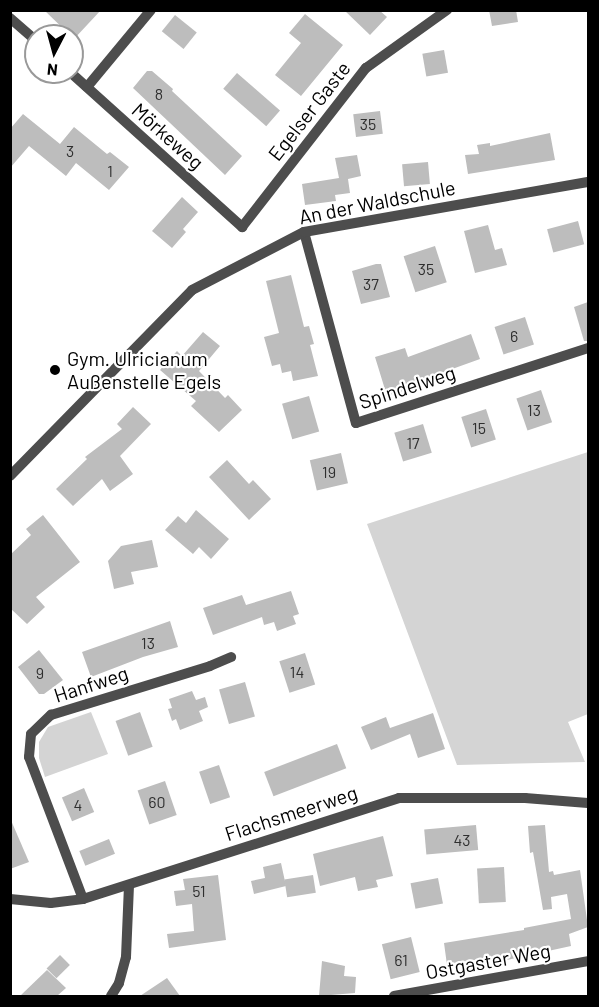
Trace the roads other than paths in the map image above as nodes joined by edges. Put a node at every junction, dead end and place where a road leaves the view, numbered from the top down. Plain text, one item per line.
1 (151, 10) edge
2 (447, 10) edge
3 (10, 18) edge
4 (24, 30) edge
5 (84, 84) edge
6 (87, 87) junction
7 (588, 182) edge
8 (242, 226) joint
9 (304, 232) junction
10 (588, 348) edge
11 (10, 476) edge
12 (231, 657) dead end
13 (588, 803) edge
14 (129, 885) junction
15 (10, 899) edge
16 (83, 899) junction
17 (588, 961) edge
18 (111, 996) edge
19 (394, 996) edge

1 - 6 street
2 - 8 street, Egelser Gaste
3 - 4 street
5 - 6 street, Mörkeweg
6 - 8 street, Mörkeweg
7 - 9 street, An der Waldschule
9 - 10 street, Spindelweg
9 - 11 street, An der Waldschule
12 - 16 street, Hanfweg
13 - 14 street, Flachsmeerweg
14 - 16 street, Flachsmeerweg
14 - 18 street
15 - 16 street, Flachsmeerweg
17 - 19 street, Ostgaster Weg

